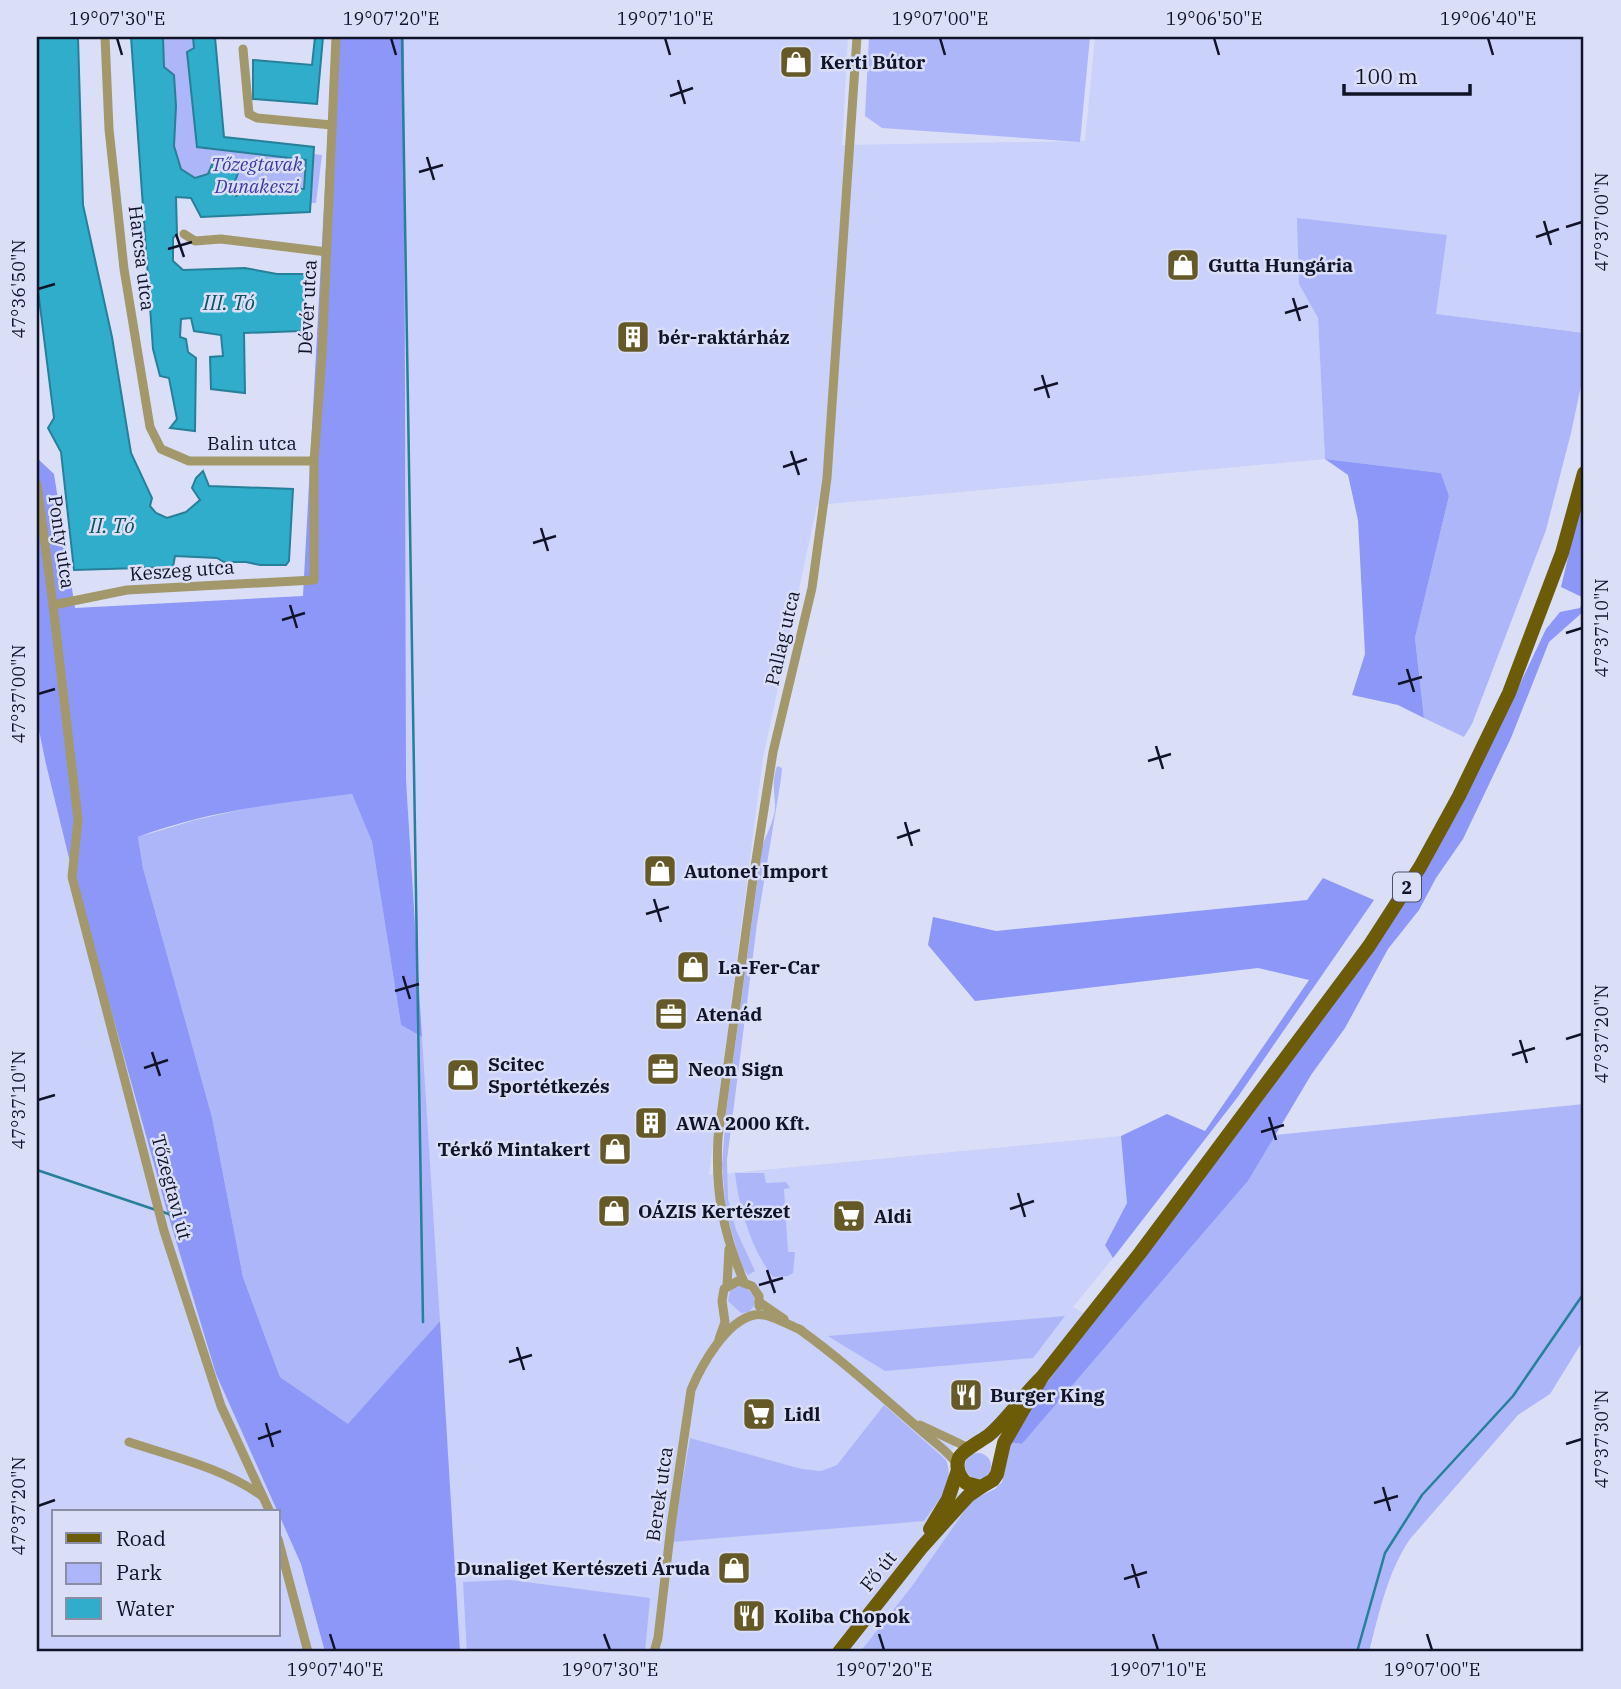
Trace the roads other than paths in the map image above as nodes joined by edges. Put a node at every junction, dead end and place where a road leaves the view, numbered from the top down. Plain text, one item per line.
1 (105, 37) edge
2 (336, 37) edge
3 (857, 37) edge
4 (243, 49) dead end
5 (332, 125) junction
6 (184, 234) dead end
7 (327, 252) junction
8 (189, 461) joint
9 (314, 461) junction
10 (1584, 473) edge
11 (37, 484) edge
12 (314, 580) joint
13 (53, 605) junction
14 (72, 877) joint
15 (729, 1243) junction
16 (744, 1282) junction
17 (727, 1286) junction
18 (760, 1302) junction
19 (724, 1308) junction
20 (750, 1316) junction
21 (801, 1330) junction
22 (716, 1347) junction
23 (1042, 1377) junction
24 (917, 1424) junction
25 (129, 1442) dead end
26 (972, 1447) junction
27 (957, 1467) junction
28 (999, 1468) junction
29 (981, 1487) junction
30 (264, 1497) junction
31 (269, 1510) edge
32 (280, 1547) edge
33 (922, 1547) junction
34 (308, 1652) edge
35 (654, 1652) edge
36 (839, 1652) edge

1 - 8 street, Harcsa utca
2 - 5 street, Dévér utca
3 - 15 street, Pallag utca
4 - 5 street
5 - 7 street, Dévér utca
6 - 7 street
7 - 9 street, Dévér utca
8 - 9 street, Balin utca
9 - 12 street, Dévér utca
10 - 23 main road, 2
11 - 13 street, Ponty utca
12 - 13 street, Keszeg utca
13 - 14 street, Ponty utca
14 - 30 street, Tőzegtavi út
15 - 16 street, Pallag utca
15 - 17 street, Pallag utca
16 - 17 street
16 - 18 street
17 - 19 street
18 - 20 street
18 - 21 street
19 - 20 street
19 - 22 street, Berek utca
20 - 21 street
20 - 22 street, Berek utca
21 - 24 street
22 - 35 street, Berek utca
23 - 26 main road, 2
23 - 28 main road, 2
24 - 26 street
24 - 27 street
25 - 30 street
26 - 27 main road, 2
26 - 28 main road
27 - 29 main road
27 - 33 main road, Fő út / 2
28 - 29 main road, 2
29 - 33 main road, Fő út / 2
30 - 31 street, Tőzegtavi út
32 - 34 street
33 - 36 main road, Fő út / 2

